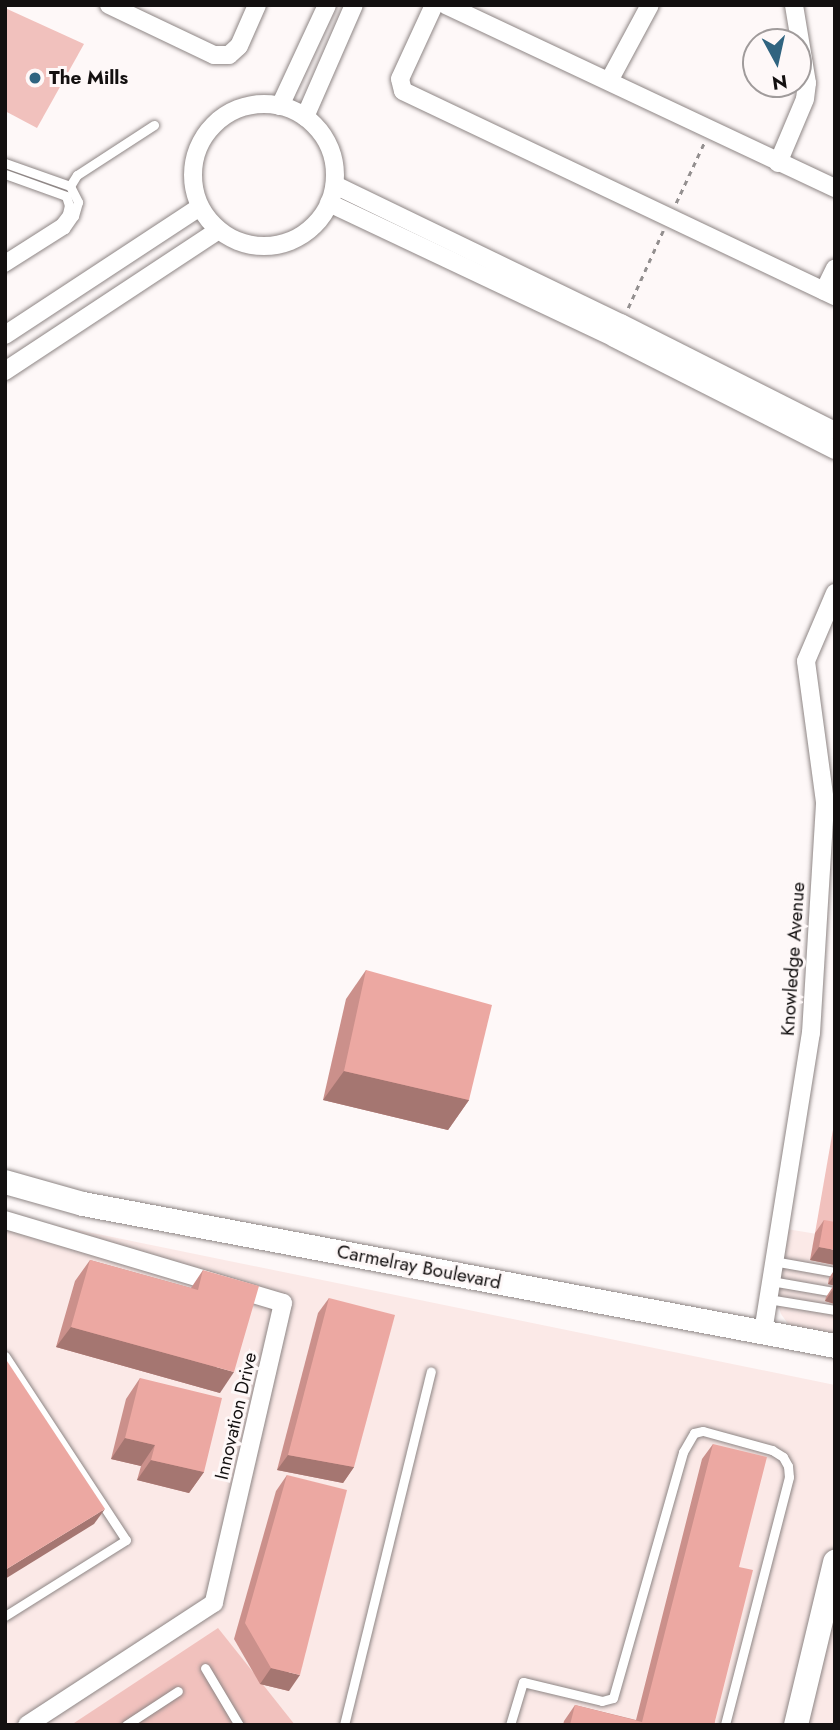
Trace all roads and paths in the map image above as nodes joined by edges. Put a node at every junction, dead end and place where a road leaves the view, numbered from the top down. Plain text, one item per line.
1 (109, 5) edge
2 (257, 5) edge
3 (327, 5) edge
4 (355, 5) edge
5 (434, 5) edge
6 (446, 5) edge
7 (650, 5) edge
8 (794, 5) edge
9 (608, 81) junction
10 (280, 106) junction
11 (305, 117) junction
12 (154, 125) dead end
13 (710, 130) junction
14 (5, 163) edge
15 (778, 163) junction
16 (5, 174) edge
17 (335, 185) junction
18 (70, 186) junction
19 (835, 188) edge
20 (329, 203) junction
21 (200, 207) junction
22 (668, 219) junction
23 (219, 230) junction
24 (5, 258) edge
25 (5, 267) edge
26 (835, 268) edge
27 (829, 294) edge
28 (42, 311) junction
29 (621, 323) junction
30 (5, 335) edge
31 (58, 336) junction
32 (6, 369) edge
33 (835, 431) edge
34 (835, 450) edge
35 (835, 593) edge
36 (830, 802) edge
37 (5, 1182) edge
38 (5, 1220) edge
39 (774, 1261) junction
40 (835, 1272) edge
41 (770, 1280) junction
42 (835, 1292) edge
43 (768, 1299) junction
44 (835, 1310) edge
45 (763, 1332) junction
46 (835, 1346) edge
47 (5, 1356) edge
48 (431, 1372) dead end
49 (835, 1562) edge
50 (5, 1616) edge
51 (205, 1668) dead end
52 (178, 1691) dead end
53 (27, 1725) edge
54 (126, 1725) edge
55 (239, 1725) edge
56 (344, 1725) edge
57 (510, 1725) edge
58 (725, 1725) edge
59 (796, 1725) edge

1 - 2 street
3 - 10 street
4 - 11 street
5 - 22 street
6 - 9 street
7 - 9 street
8 - 15 street
9 - 13 street
10 - 11 street
10 - 21 street
11 - 17 street
12 - 18 lane
13 - 15 street
13 - 22 path
14 - 18 lane
15 - 19 street
16 - 24 lane
17 - 20 street
17 - 29 street
18 - 25 lane
20 - 23 street
20 - 34 street
21 - 23 street
21 - 28 street
22 - 27 street
22 - 29 path
23 - 31 street
26 - 27 street
28 - 30 street
28 - 31 street
29 - 33 street
31 - 32 street
35 - 36 street, Knowledge Avenue
36 - 39 street, Knowledge Avenue
37 - 45 street, Carmelray Boulevard
38 - 53 street, Innovation Drive
39 - 40 lane
39 - 41 street, Knowledge Avenue
41 - 42 lane
41 - 43 street, Knowledge Avenue
43 - 44 lane
43 - 45 street, Knowledge Avenue
45 - 46 street, Carmelray Boulevard
47 - 50 lane
48 - 56 lane
49 - 59 street
51 - 55 lane
52 - 54 lane
57 - 58 lane

